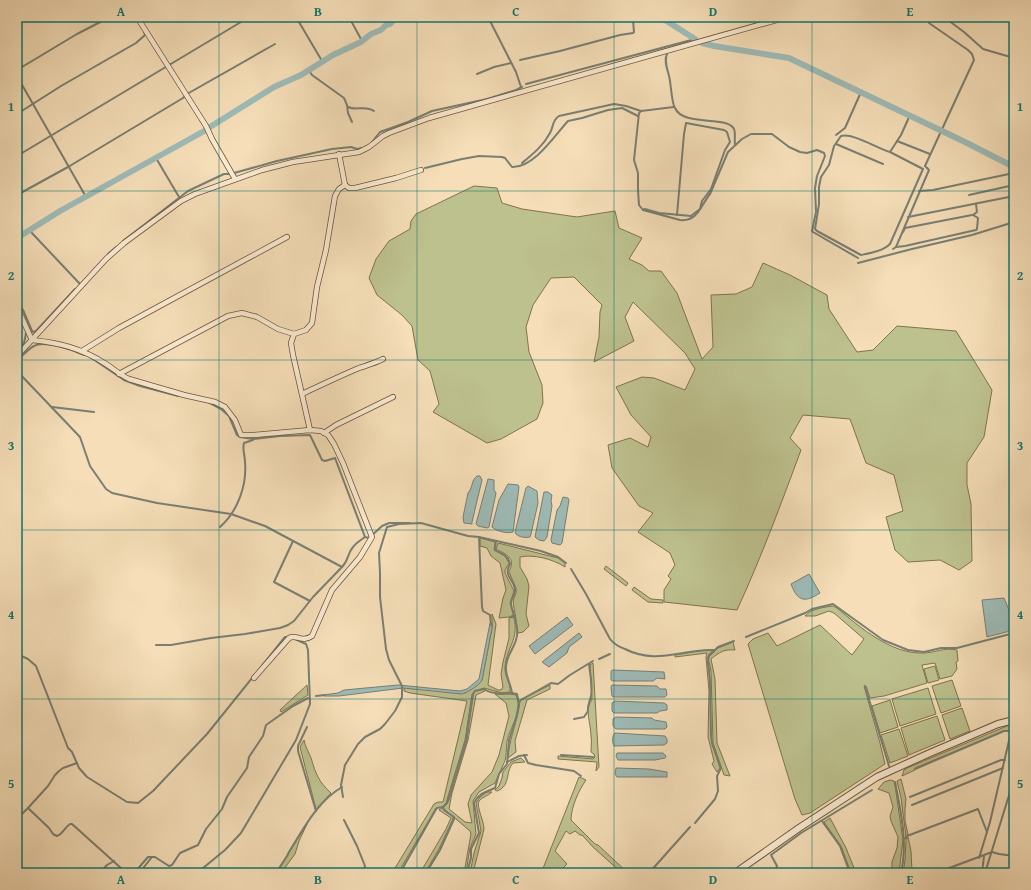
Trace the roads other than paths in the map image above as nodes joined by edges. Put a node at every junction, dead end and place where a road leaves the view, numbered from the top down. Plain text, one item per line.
1 (28, 17) edge
2 (84, 17) edge
3 (137, 17) edge
4 (787, 17) edge
5 (338, 154) junction
6 (421, 170) dead end
7 (235, 180) junction
8 (345, 185) junction
9 (287, 237) dead end
10 (17, 307) edge
11 (294, 334) junction
12 (32, 340) junction
13 (82, 351) junction
14 (17, 356) edge
15 (383, 359) dead end
16 (119, 374) junction
17 (302, 394) junction
18 (393, 397) dead end
19 (310, 430) junction
20 (324, 433) junction
21 (254, 678) dead end
22 (1014, 720) edge
23 (735, 873) edge

1 - 2 street
3 - 7 street
4 - 5 street
5 - 7 street
5 - 8 street
6 - 8 street
7 - 12 street
8 - 11 street
9 - 13 street
10 - 12 street
11 - 16 street
11 - 17 street
12 - 13 street
12 - 14 street
13 - 16 street
15 - 17 street
16 - 19 street
17 - 19 street
18 - 20 street
19 - 20 street
20 - 21 street
22 - 23 street

